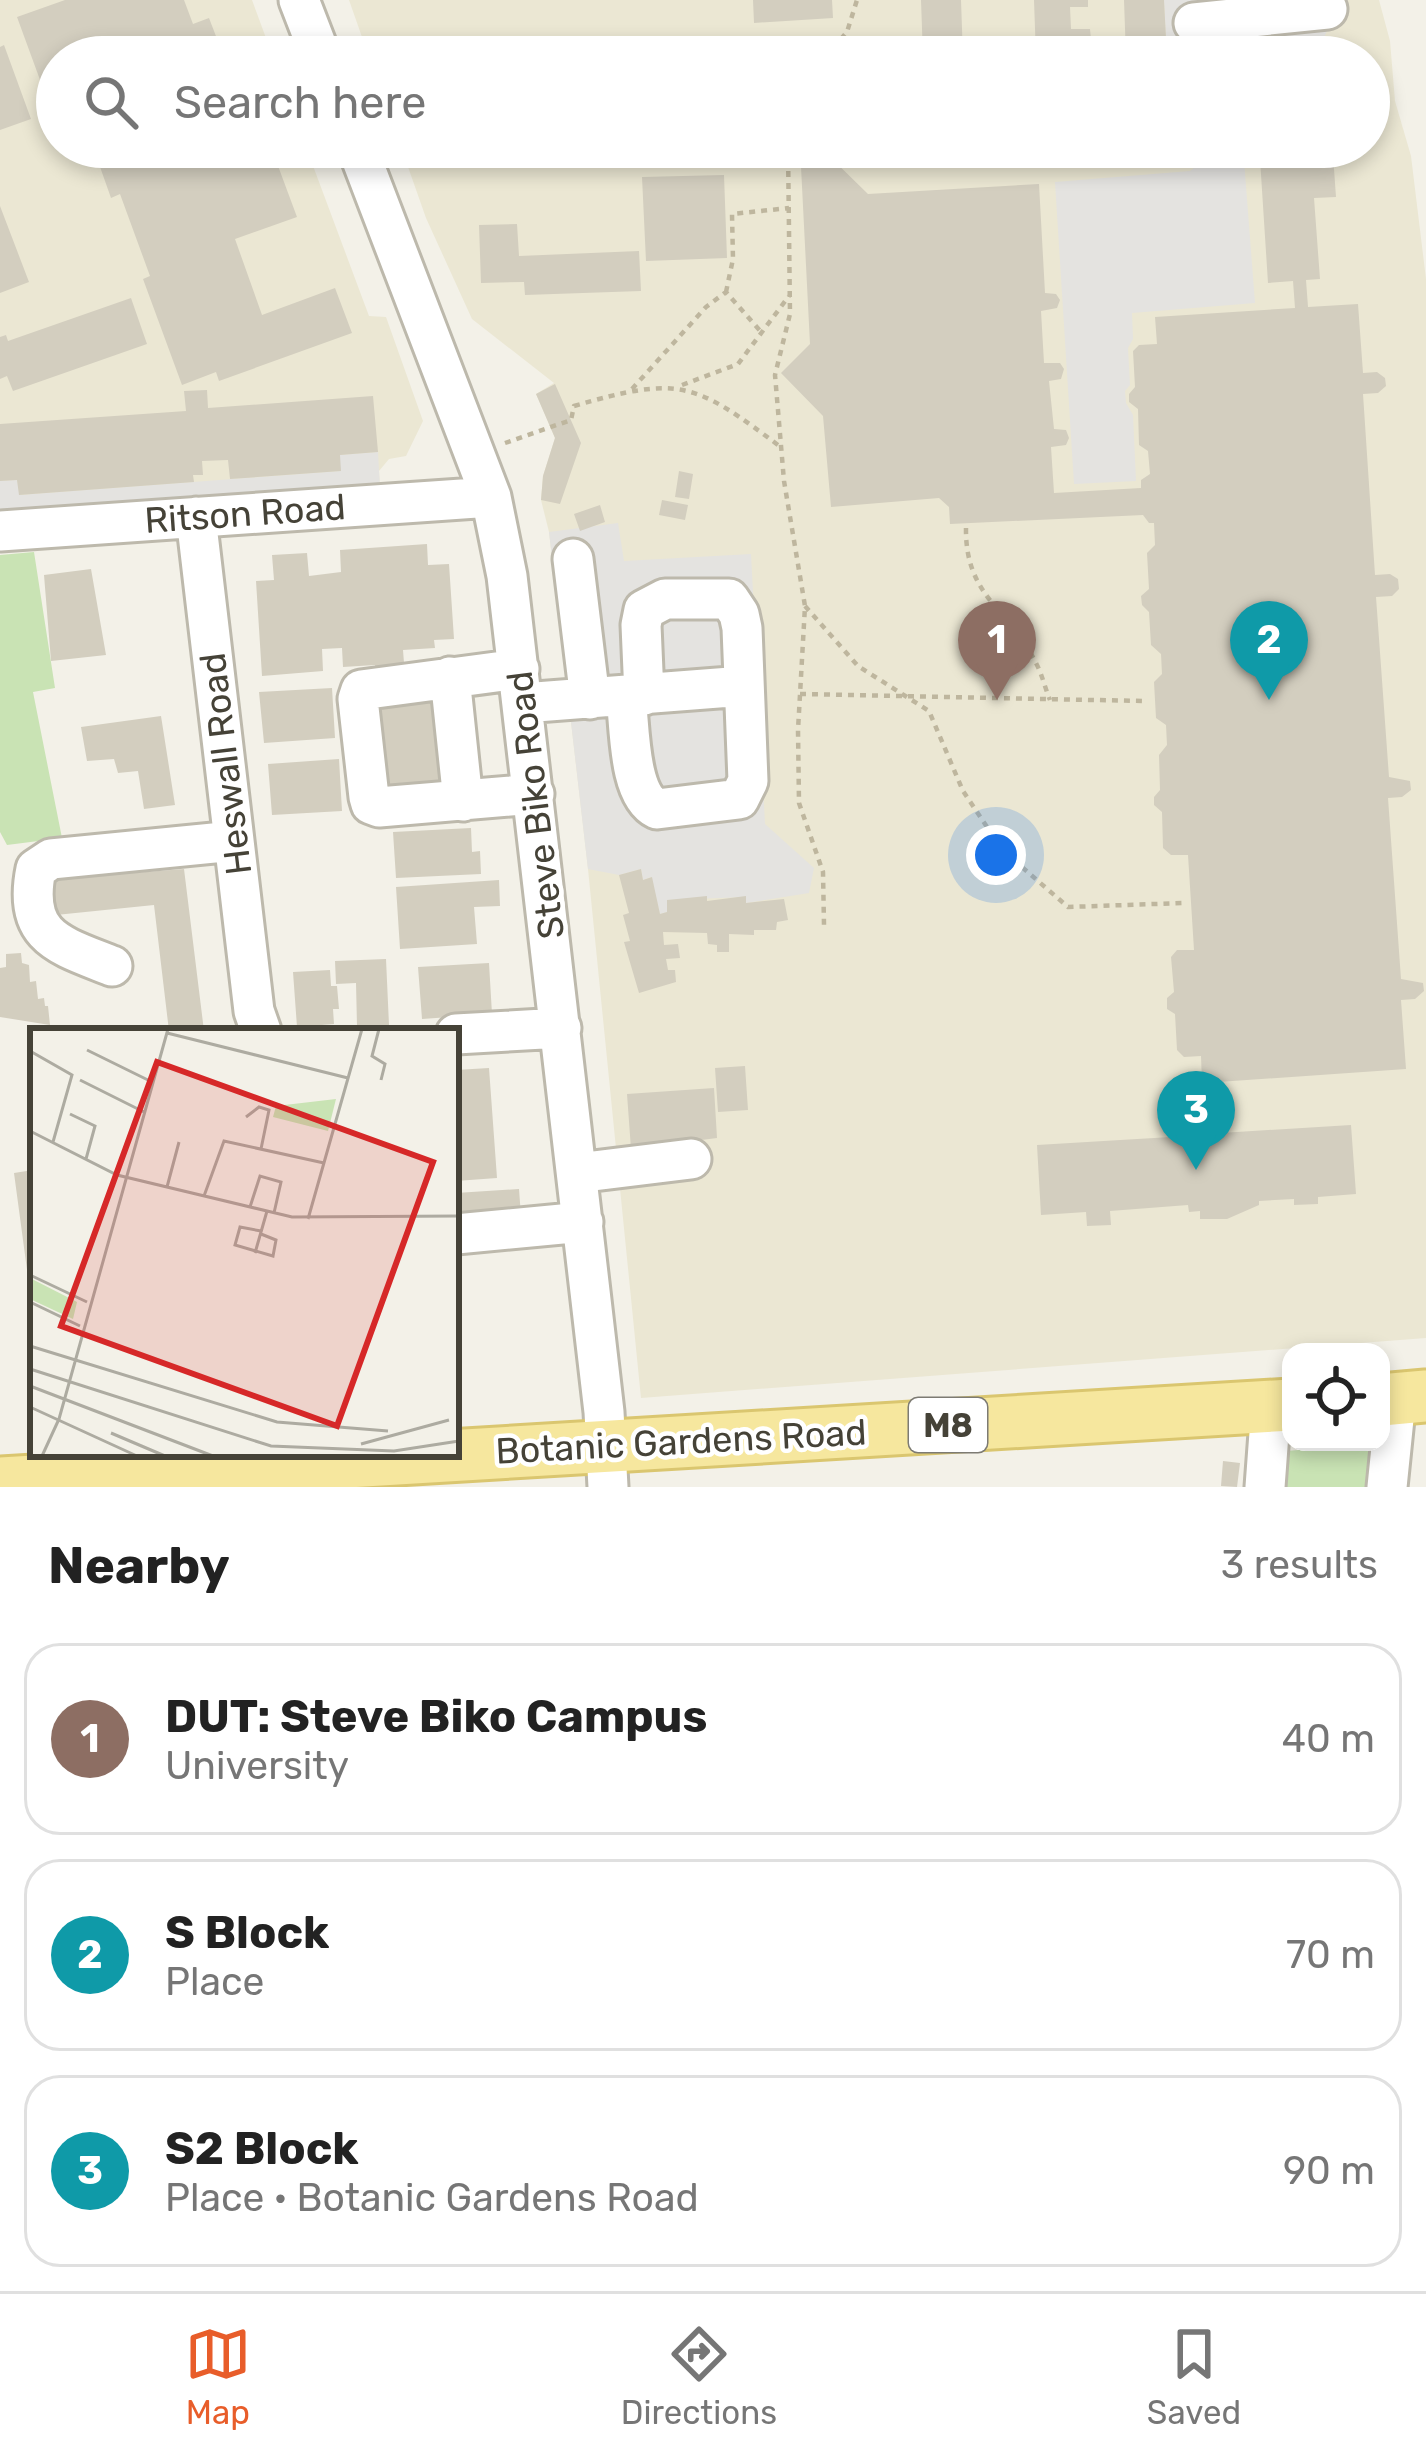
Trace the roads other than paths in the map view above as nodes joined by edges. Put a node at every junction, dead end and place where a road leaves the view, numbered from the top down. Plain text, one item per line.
1 (299, 0) edge
2 (1327, 8) dead end
3 (1194, 23) dead end
4 (313, 36) edge
5 (364, 168) edge
6 (491, 497) junction
7 (196, 517) junction
8 (0, 531) edge
9 (573, 559) dead end
10 (450, 677) junction
11 (521, 686) junction
12 (744, 686) junction
13 (620, 697) junction
14 (534, 794) junction
15 (463, 800) junction
16 (234, 841) junction
17 (112, 966) dead end
18 (257, 1021) edge
19 (561, 1028) junction
20 (459, 1034) edge
21 (691, 1159) dead end
22 (577, 1173) junction
23 (583, 1222) junction
24 (459, 1234) edge
25 (1401, 1398) edge
26 (1281, 1406) edge
27 (607, 1466) edge
28 (261, 1476) edge
29 (105, 1482) edge
30 (0, 1483) edge
31 (1265, 1487) edge
32 (1387, 1487) edge

1 - 4 street
2 - 3 street
5 - 6 street, Steve Biko Road
6 - 7 street, Ritson Road
6 - 11 street, Steve Biko Road
7 - 8 street, Ritson Road
7 - 16 street, Heswall Road
9 - 13 street
10 - 11 street
10 - 15 street
10 - 15 street
11 - 13 street
11 - 14 street, Steve Biko Road
12 - 13 street
12 - 13 street
12 - 13 street
14 - 15 street
14 - 19 street, Steve Biko Road
16 - 17 street
16 - 18 street, Heswall Road
19 - 20 street
19 - 22 street, Steve Biko Road
21 - 22 street
22 - 23 street, Steve Biko Road
23 - 24 street
23 - 27 street, Steve Biko Road
25 - 32 street
26 - 27 main road, Botanic Gardens Road / M8
26 - 31 street
27 - 28 main road, Botanic Gardens Road / M8
28 - 29 main road, Botanic Gardens Road / M8
29 - 30 main road, Botanic Gardens Road / M8

